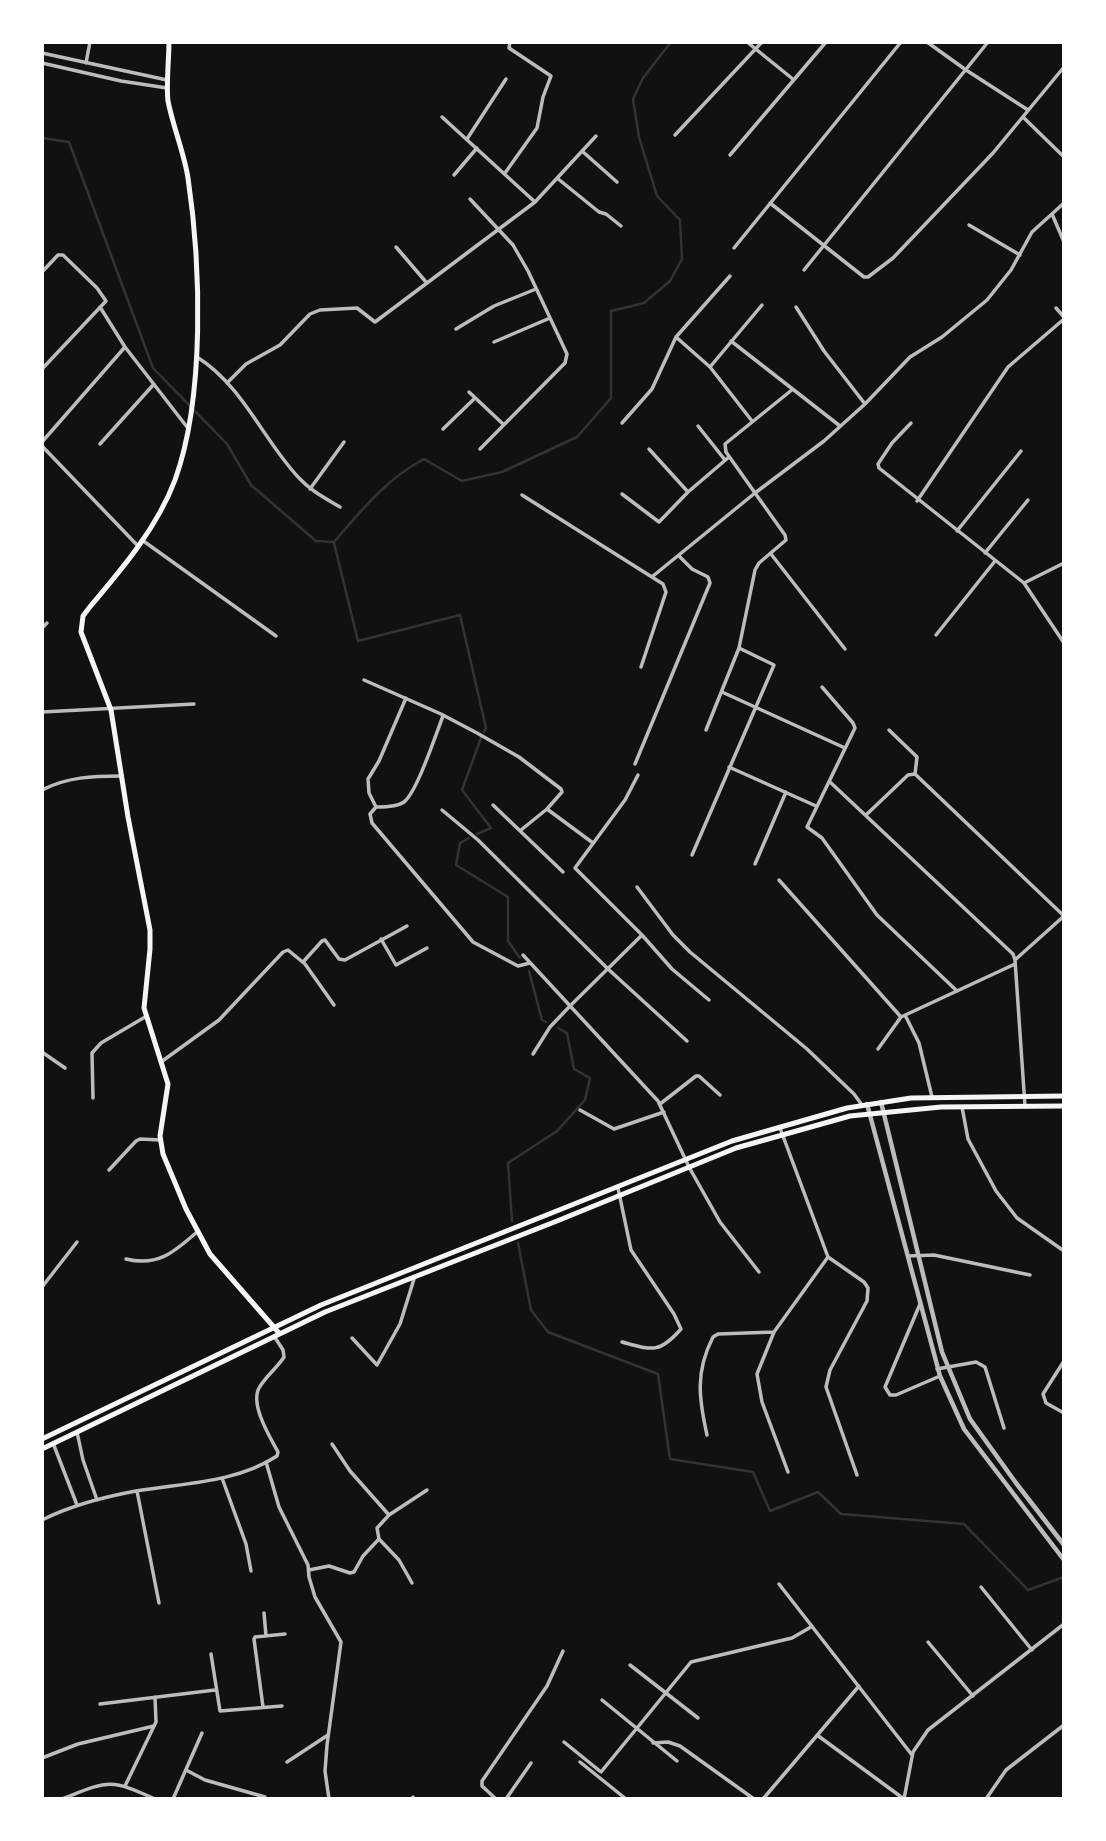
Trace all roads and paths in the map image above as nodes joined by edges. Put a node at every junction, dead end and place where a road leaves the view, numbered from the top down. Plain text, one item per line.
1 (90, 42) edge
2 (169, 42) edge
3 (510, 42) edge
4 (747, 42) edge
5 (762, 42) edge
6 (826, 42) edge
7 (901, 42) edge
8 (928, 42) edge
9 (988, 42) edge
10 (756, 50) junction
11 (42, 53) edge
12 (42, 63) edge
13 (86, 63) junction
14 (1064, 67) edge
15 (966, 70) junction
16 (506, 79) dead end
17 (169, 80) junction
18 (795, 81) junction
19 (168, 89) junction
20 (1028, 110) junction
21 (442, 117) dead end
22 (1023, 117) junction
23 (675, 135) dead end
24 (596, 136) dead end
25 (467, 139) junction
26 (477, 148) junction
27 (582, 151) junction
28 (730, 155) dead end
29 (1064, 157) edge
30 (505, 173) junction
31 (454, 175) dead end
32 (557, 178) junction
33 (617, 182) dead end
34 (470, 199) dead end
35 (535, 202) junction
36 (770, 203) junction
37 (1064, 203) edge
38 (1052, 214) junction
39 (969, 225) dead end
40 (621, 226) dead end
41 (499, 229) junction
42 (1064, 242) edge
43 (825, 245) junction
44 (396, 247) dead end
45 (734, 248) dead end
46 (1020, 255) junction
47 (804, 270) dead end
48 (42, 272) edge
49 (730, 276) dead end
50 (427, 282) junction
51 (536, 289) junction
52 (762, 305) dead end
53 (100, 307) junction
54 (796, 307) dead end
55 (1056, 308) dead end
56 (550, 318) junction
57 (1064, 318) edge
58 (456, 329) dead end
59 (676, 337) junction
60 (731, 341) junction
61 (494, 342) dead end
62 (125, 347) junction
63 (195, 356) junction
64 (710, 367) junction
65 (42, 369) edge
66 (227, 383) junction
67 (154, 384) junction
68 (793, 389) junction
69 (469, 392) dead end
70 (475, 398) junction
71 (864, 404) junction
72 (752, 421) junction
73 (911, 423) dead end
74 (188, 424) junction
75 (504, 424) junction
76 (622, 424) dead end
77 (698, 426) dead end
78 (840, 426) junction
79 (443, 429) dead end
80 (344, 442) dead end
81 (42, 444) edge
82 (100, 444) dead end
83 (480, 449) dead end
84 (649, 449) dead end
85 (1021, 451) dead end
86 (727, 459) junction
87 (310, 489) junction
88 (688, 492) junction
89 (755, 493) junction
90 (622, 494) dead end
91 (522, 495) dead end
92 (917, 500) junction
93 (1028, 500) dead end
94 (340, 507) dead end
95 (957, 531) junction
96 (140, 543) junction
97 (985, 553) junction
98 (771, 554) junction
99 (679, 556) junction
100 (995, 561) junction
101 (1064, 563) edge
102 (653, 576) junction
103 (1024, 583) junction
104 (47, 623) dead end
105 (42, 628) edge
106 (936, 635) dead end
107 (276, 636) dead end
108 (1064, 643) edge
109 (739, 648) junction
110 (845, 649) dead end
111 (641, 667) dead end
112 (364, 680) dead end
113 (822, 687) dead end
114 (722, 692) junction
115 (406, 698) junction
116 (194, 704) dead end
117 (755, 706) junction
118 (111, 710) junction
119 (42, 712) edge
120 (443, 716) junction
121 (706, 730) dead end
122 (889, 730) dead end
123 (846, 748) junction
124 (635, 764) dead end
125 (729, 767) junction
126 (915, 774) junction
127 (638, 775) dead end
128 (121, 776) junction
129 (830, 782) junction
130 (42, 789) edge
131 (786, 792) junction
132 (493, 805) dead end
133 (816, 806) junction
134 (376, 807) junction
135 (547, 809) junction
136 (442, 810) dead end
137 (866, 816) junction
138 (521, 830) junction
139 (593, 843) junction
140 (692, 855) dead end
141 (755, 864) dead end
142 (563, 872) dead end
143 (779, 880) dead end
144 (637, 887) dead end
145 (1064, 916) edge
146 (407, 926) dead end
147 (642, 935) junction
148 (381, 939) junction
149 (427, 948) dead end
150 (523, 955) dead end
151 (303, 962) junction
152 (1015, 962) junction
153 (530, 963) junction
154 (608, 969) junction
155 (957, 991) junction
156 (709, 1000) dead end
157 (334, 1005) dead end
158 (570, 1006) junction
159 (903, 1016) junction
160 (145, 1017) junction
161 (687, 1041) dead end
162 (878, 1049) dead end
163 (42, 1052) edge
164 (533, 1054) dead end
165 (161, 1062) junction
166 (65, 1068) dead end
167 (720, 1094) dead end
168 (1023, 1096) junction
169 (1064, 1096) edge
170 (932, 1097) junction
171 (93, 1098) dead end
172 (881, 1102) junction
173 (660, 1104) junction
174 (864, 1105) junction
175 (1025, 1106) junction
176 (962, 1107) junction
177 (1064, 1107) edge
178 (580, 1110) dead end
179 (664, 1112) junction
180 (884, 1112) junction
181 (869, 1114) junction
182 (779, 1126) junction
183 (782, 1133) junction
184 (160, 1140) junction
185 (685, 1159) junction
186 (689, 1167) junction
187 (109, 1170) dead end
188 (618, 1185) junction
189 (619, 1194) junction
190 (197, 1232) junction
191 (77, 1242) dead end
192 (1064, 1251) edge
193 (918, 1255) junction
194 (908, 1256) junction
195 (828, 1257) junction
196 (125, 1259) dead end
197 (759, 1272) dead end
198 (1030, 1275) dead end
199 (415, 1277) junction
200 (42, 1287) edge
201 (920, 1304) junction
202 (274, 1326) junction
203 (774, 1332) junction
204 (276, 1334) junction
205 (352, 1338) dead end
206 (622, 1342) dead end
207 (1064, 1361) edge
208 (948, 1366) junction
209 (937, 1369) junction
210 (940, 1376) junction
211 (1064, 1413) edge
212 (1004, 1428) dead end
213 (77, 1432) junction
214 (707, 1435) dead end
215 (42, 1439) edge
216 (53, 1443) junction
217 (332, 1444) dead end
218 (42, 1449) edge
219 (266, 1462) junction
220 (788, 1472) dead end
221 (857, 1475) dead end
222 (222, 1478) junction
223 (427, 1490) dead end
224 (136, 1491) junction
225 (97, 1500) junction
226 (77, 1505) junction
227 (389, 1515) junction
228 (42, 1520) edge
229 (379, 1539) junction
230 (1064, 1545) edge
231 (1064, 1560) edge
232 (309, 1570) junction
233 (251, 1571) dead end
234 (412, 1583) dead end
235 (779, 1584) dead end
236 (981, 1587) dead end
237 (159, 1603) dead end
238 (264, 1612) dead end
239 (1064, 1624) edge
240 (811, 1627) junction
241 (285, 1634) dead end
242 (266, 1636) junction
243 (928, 1642) dead end
244 (1031, 1650) junction
245 (563, 1651) dead end
246 (211, 1654) dead end
247 (630, 1665) dead end
248 (859, 1686) junction
249 (215, 1690) junction
250 (664, 1694) junction
251 (155, 1696) junction
252 (973, 1696) junction
253 (602, 1700) dead end
254 (100, 1704) dead end
255 (282, 1706) dead end
256 (262, 1707) junction
257 (698, 1718) dead end
258 (1064, 1725) edge
259 (154, 1726) junction
260 (635, 1729) junction
261 (202, 1733) dead end
262 (328, 1735) junction
263 (817, 1735) junction
264 (564, 1742) dead end
265 (653, 1742) junction
266 (912, 1755) junction
267 (42, 1758) edge
268 (677, 1761) dead end
269 (287, 1762) dead end
270 (580, 1762) dead end
271 (531, 1763) dead end
272 (186, 1770) junction
273 (601, 1772) junction
274 (605, 1783) junction
275 (125, 1786) junction
276 (263, 1797) edge
277 (62, 1799) edge
278 (155, 1799) edge
279 (173, 1799) edge
280 (329, 1799) edge
281 (496, 1799) edge
282 (506, 1799) edge
283 (626, 1799) edge
284 (754, 1799) edge
285 (763, 1799) edge
286 (904, 1799) edge
287 (986, 1799) edge

1 - 13 street
2 - 17 main road
3 - 30 street
4 - 10 street
5 - 10 street
6 - 18 street
7 - 36 street
8 - 15 street
9 - 15 street
10 - 18 street
10 - 23 street
11 - 13 street
12 - 19 street
13 - 17 street
14 - 20 street
15 - 20 street
15 - 43 street
16 - 25 street
17 - 19 main road
18 - 28 street
19 - 63 main road
20 - 22 street
21 - 25 street
22 - 29 street
22 - 43 street
24 - 27 street
25 - 26 street
26 - 30 street
26 - 31 street
27 - 32 street
27 - 33 street
30 - 35 street
32 - 35 street
32 - 40 street
34 - 41 street
35 - 41 street
36 - 43 street
36 - 45 street
37 - 38 street
38 - 42 street
38 - 46 street
39 - 46 street
41 - 50 street
41 - 51 street
43 - 47 street
44 - 50 street
46 - 71 street
48 - 53 street
49 - 59 street
50 - 66 street
51 - 56 street
51 - 58 street
52 - 60 street
53 - 62 street
53 - 65 street
54 - 71 street
55 - 57 street
56 - 61 street
56 - 75 street
57 - 92 street
59 - 64 street
59 - 76 street
60 - 64 street
60 - 68 street
62 - 67 street
62 - 81 street
63 - 66 street
63 - 74 main road
64 - 72 street
66 - 87 street
67 - 74 street
67 - 82 street
68 - 72 street
68 - 78 street
69 - 70 street
70 - 75 street
70 - 79 street
71 - 78 street
72 - 86 street
73 - 92 street
74 - 96 main road
75 - 83 street
77 - 86 street
78 - 89 street
80 - 87 street
81 - 96 street
84 - 88 street
85 - 95 street
86 - 88 street
86 - 89 street
87 - 94 street
88 - 90 street
89 - 98 street
89 - 99 street
91 - 102 street
92 - 95 street
93 - 97 street
95 - 97 street
96 - 107 street
96 - 118 main road
97 - 100 street
98 - 109 street
98 - 110 street
99 - 102 street
99 - 124 street
100 - 103 street
100 - 106 street
101 - 103 street
102 - 111 street
103 - 108 street
104 - 105 street
109 - 114 street
109 - 117 street
112 - 115 street
113 - 123 street
114 - 117 street
114 - 121 street
115 - 120 street
115 - 134 street
116 - 118 street
117 - 123 street
117 - 125 street
118 - 119 street
118 - 128 main road
120 - 134 street
120 - 135 street
122 - 126 street
123 - 129 street
125 - 131 street
125 - 140 street
126 - 137 street
126 - 145 street
127 - 139 street
128 - 130 street
128 - 160 main road
129 - 133 street
129 - 137 street
131 - 133 street
131 - 141 street
132 - 138 street
133 - 155 street
134 - 153 street
135 - 138 street
135 - 139 street
136 - 154 street
137 - 152 street
138 - 142 street
139 - 147 street
143 - 159 street
144 - 174 street
145 - 152 street
146 - 148 street
147 - 154 street
147 - 156 street
148 - 149 street
148 - 151 street
150 - 153 street
151 - 157 street
151 - 165 street
152 - 155 street
152 - 168 street
153 - 158 street
154 - 158 street
154 - 161 street
155 - 159 street
158 - 164 street
158 - 173 street
159 - 162 street
159 - 170 street
160 - 165 main road
160 - 171 street
163 - 166 street
165 - 184 main road
167 - 173 street
168 - 169 main road
168 - 170 main road
168 - 175 street
170 - 172 main road
172 - 174 main road
172 - 180 street
173 - 179 street
174 - 181 street
174 - 182 main road
175 - 176 main road
175 - 177 main road
176 - 180 main road
176 - 192 street
178 - 179 street
179 - 185 street
180 - 181 main road
180 - 193 street
181 - 183 main road
181 - 194 street
182 - 183 street
182 - 185 main road
183 - 186 main road
183 - 195 street
184 - 187 street
184 - 190 main road
185 - 186 street
185 - 188 main road
186 - 189 main road
186 - 197 street
188 - 189 street
188 - 202 main road
189 - 199 main road
189 - 206 street
190 - 196 street
190 - 202 main road
191 - 200 street
193 - 194 street
193 - 198 street
193 - 208 street
194 - 201 street
195 - 203 street
195 - 221 street
199 - 204 main road
199 - 205 street
201 - 209 street
201 - 210 street
202 - 204 main road
202 - 215 main road
203 - 214 street
203 - 220 street
204 - 213 main road
204 - 219 street
207 - 211 street
208 - 209 street
208 - 212 street
208 - 230 street
209 - 210 street
210 - 231 street
213 - 216 main road
213 - 225 street
216 - 218 main road
216 - 226 street
217 - 227 street
219 - 222 street
219 - 232 street
222 - 224 street
222 - 233 street
223 - 227 street
224 - 225 street
224 - 237 street
225 - 226 street
226 - 228 street
227 - 229 street
229 - 232 street
229 - 234 street
232 - 262 street
235 - 240 street
236 - 244 street
238 - 242 street
239 - 244 street
240 - 248 street
240 - 250 street
241 - 242 street
242 - 256 street
243 - 252 street
244 - 252 street
245 - 281 street
246 - 249 street
247 - 250 street
248 - 263 street
248 - 266 street
249 - 251 street
249 - 256 street
250 - 257 street
250 - 260 street
251 - 254 street
251 - 259 street
252 - 266 street
253 - 260 street
255 - 256 street
258 - 287 street
259 - 267 street
259 - 275 street
260 - 265 street
260 - 273 street
261 - 272 street
262 - 269 street
262 - 280 street
263 - 285 street
263 - 286 street
264 - 273 street
265 - 268 street
265 - 284 street
266 - 286 street
270 - 274 street
271 - 282 street
272 - 276 street
272 - 279 street
273 - 274 street
274 - 283 street
275 - 277 street
275 - 278 street

